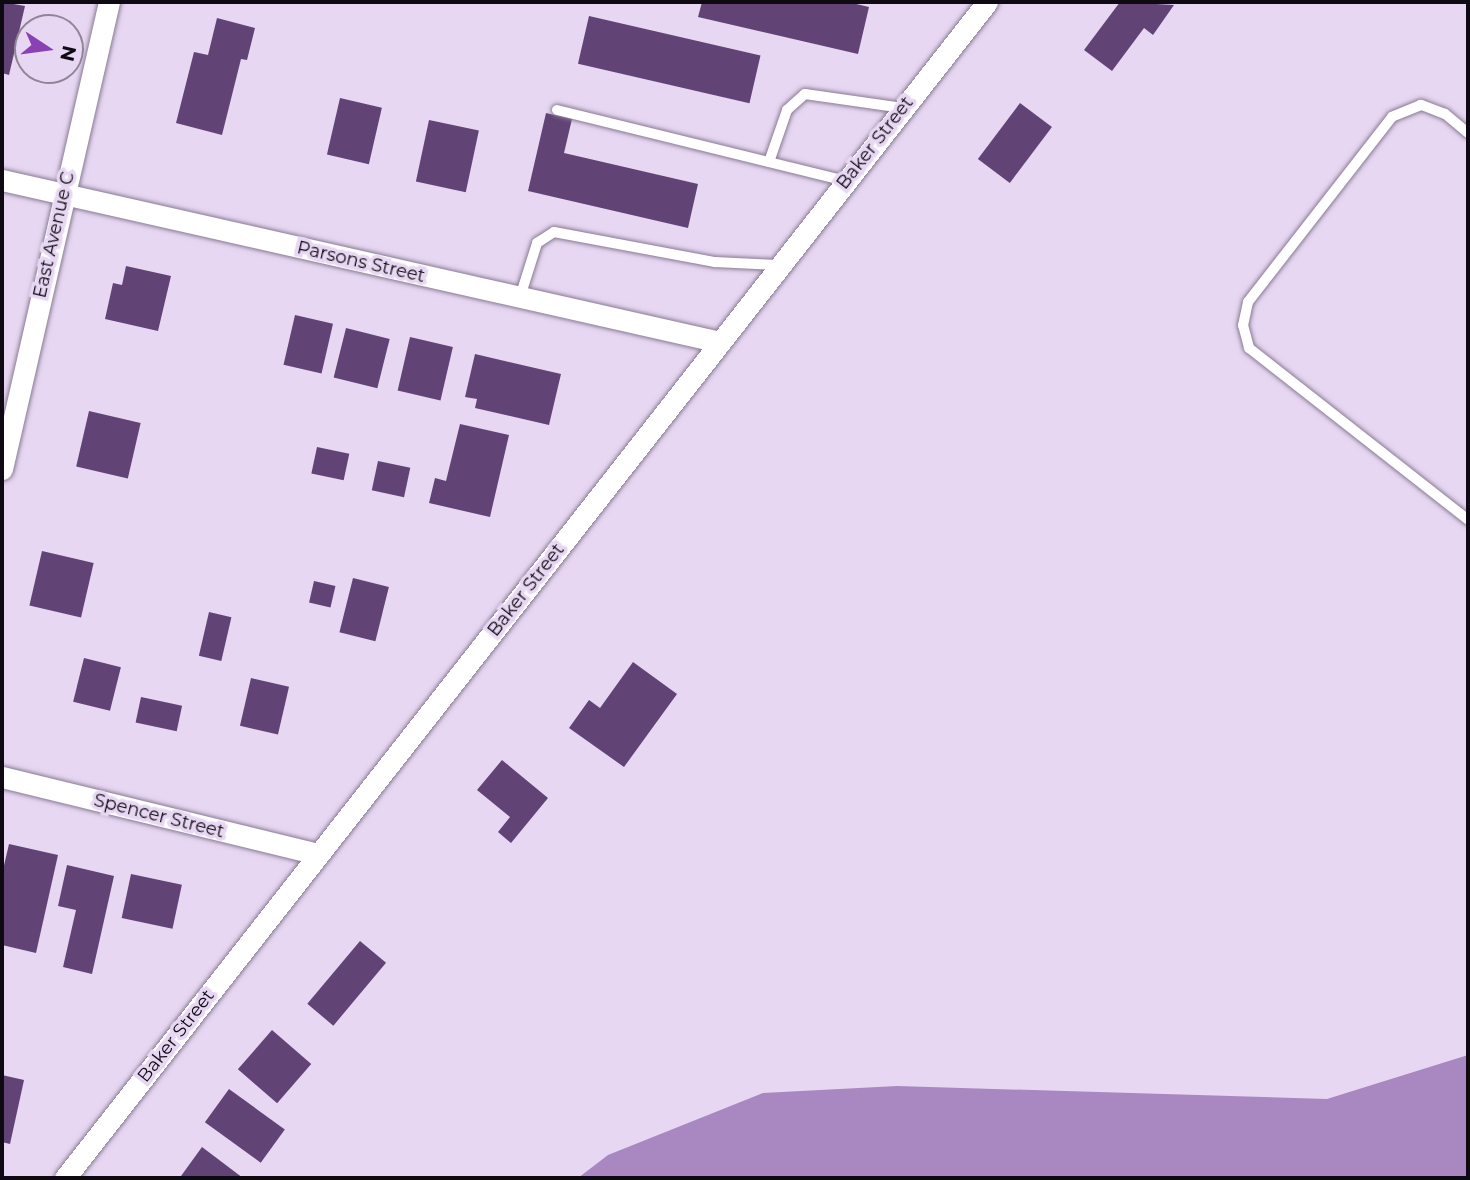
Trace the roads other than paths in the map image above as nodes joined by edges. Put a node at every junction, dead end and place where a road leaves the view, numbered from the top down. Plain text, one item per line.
1 (109, 2) edge
2 (987, 2) edge
3 (903, 107) junction
4 (557, 110) dead end
5 (1468, 133) edge
6 (769, 162) junction
7 (2, 180) edge
8 (845, 181) junction
9 (63, 194) junction
10 (777, 265) junction
11 (520, 298) junction
12 (720, 342) junction
13 (2, 469) edge
14 (1468, 520) edge
15 (2, 777) edge
16 (317, 854) junction
17 (65, 1178) edge

1 - 9 street, East Avenue C
2 - 3 street, Baker Street
3 - 6 lane
3 - 8 street, Baker Street
4 - 6 lane
5 - 14 lane
6 - 8 lane
7 - 9 street, Parsons Street
8 - 10 street, Baker Street
9 - 11 street, Parsons Street
9 - 13 street, East Avenue C
10 - 11 lane
10 - 12 street, Baker Street
11 - 12 street, Parsons Street
12 - 16 street, Baker Street
15 - 16 street, Spencer Street
16 - 17 street, Baker Street

